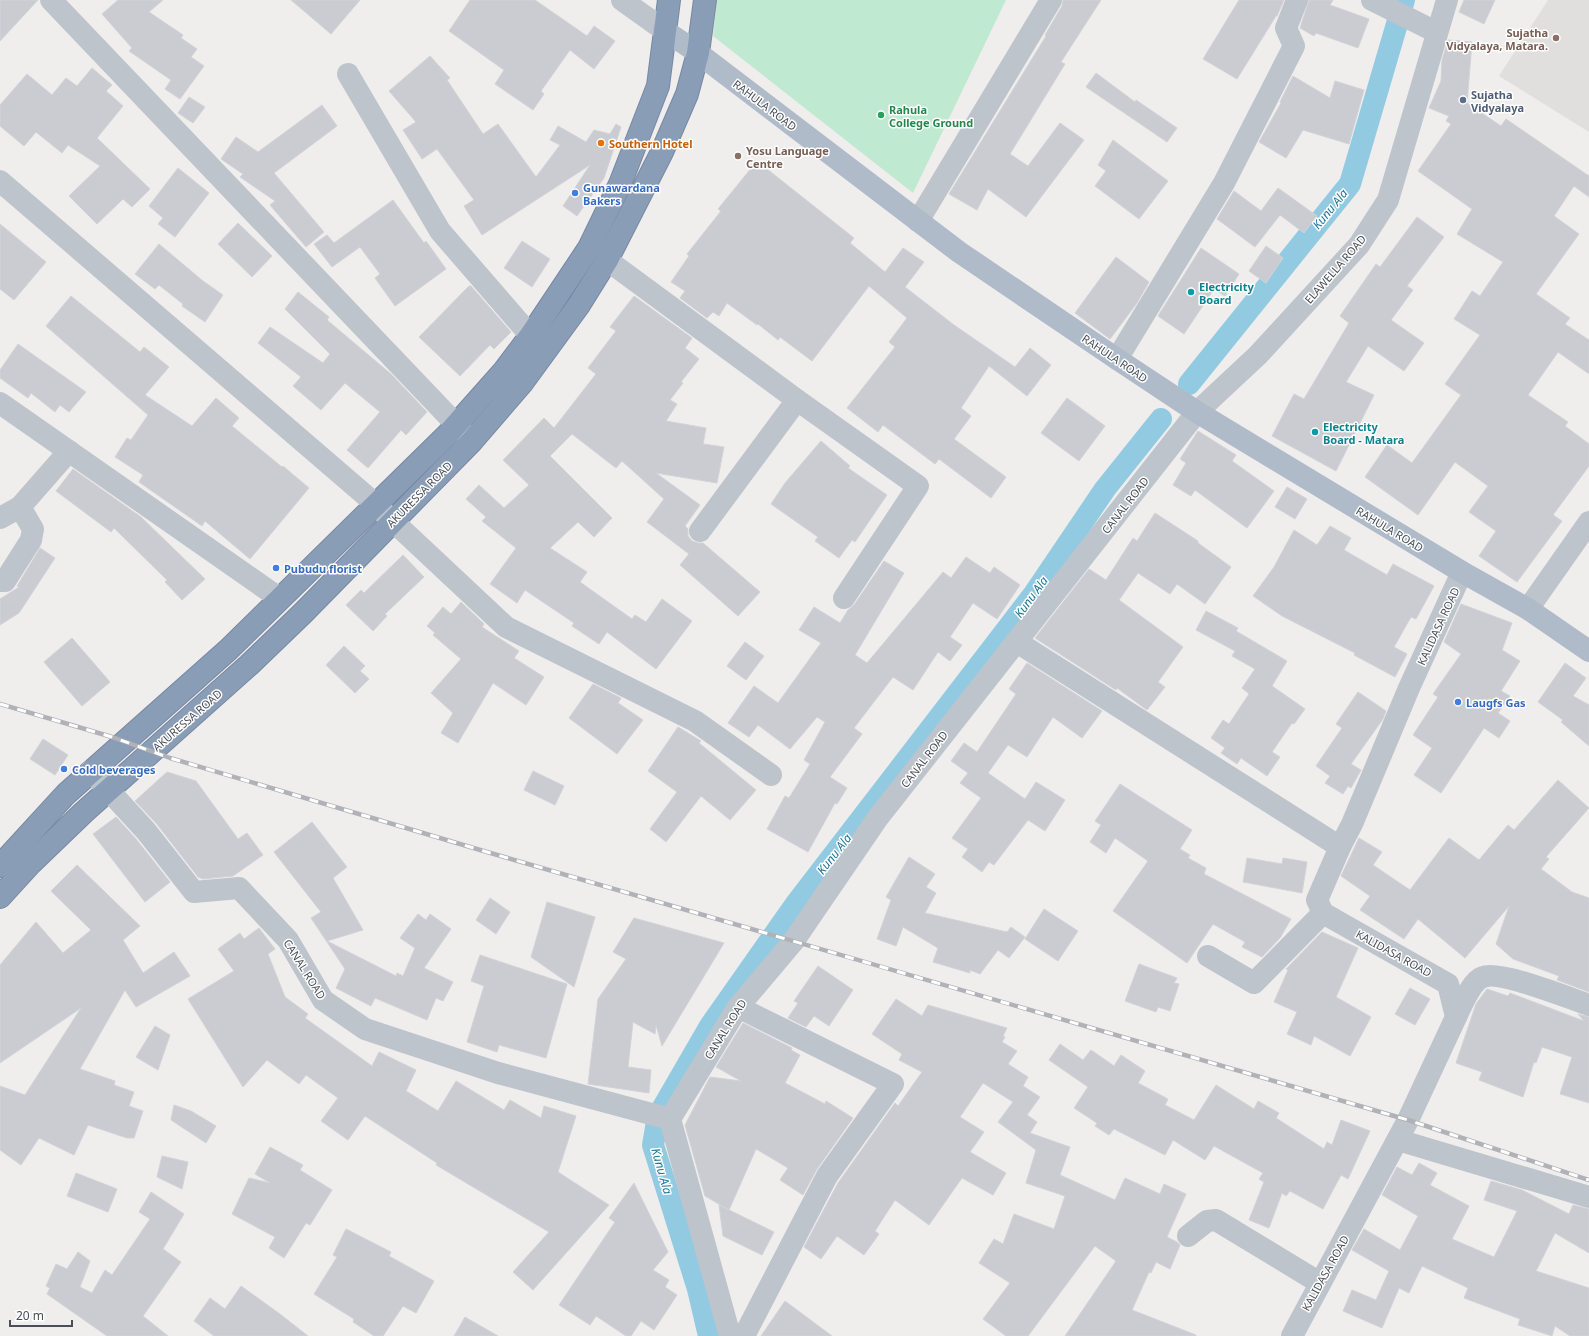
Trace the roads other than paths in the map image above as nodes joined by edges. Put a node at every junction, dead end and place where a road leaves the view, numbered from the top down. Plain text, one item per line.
1 (51, 0) edge
2 (622, 0) edge
3 (669, 0) edge
4 (705, 0) edge
5 (1051, 0) edge
6 (1297, 0) edge
7 (1372, 0) edge
8 (1447, 0) edge
9 (664, 30) junction
10 (1436, 32) junction
11 (698, 53) junction
12 (348, 74) dead end
13 (0, 181) edge
14 (918, 221) junction
15 (607, 260) junction
16 (531, 335) junction
17 (549, 349) junction
18 (1117, 359) junction
19 (797, 400) junction
20 (0, 403) edge
21 (1197, 412) junction
22 (456, 426) junction
23 (472, 441) junction
24 (69, 451) junction
25 (375, 505) junction
26 (20, 507) junction
27 (0, 518) edge
28 (393, 520) junction
29 (1589, 522) edge
30 (700, 531) dead end
31 (1462, 572) junction
32 (0, 581) edge
33 (279, 598) junction
34 (844, 598) dead end
35 (1528, 609) junction
36 (1017, 642) junction
37 (1589, 652) edge
38 (91, 770) junction
39 (771, 775) dead end
40 (110, 790) junction
41 (1340, 847) junction
42 (0, 866) edge
43 (0, 897) edge
44 (1323, 913) junction
45 (1208, 956) dead end
46 (1589, 1005) edge
47 (738, 1007) junction
48 (1456, 1017) junction
49 (670, 1119) junction
50 (1398, 1140) junction
51 (1589, 1197) edge
52 (1188, 1236) dead end
53 (1320, 1283) junction
54 (1298, 1334) edge
55 (730, 1336) edge
56 (744, 1336) edge

1 - 22 street
2 - 9 street
3 - 9 highway, AKURESSA ROAD
4 - 11 highway, AKURESSA ROAD
5 - 14 street
6 - 18 street
7 - 10 street
8 - 10 street, ELAWELLA ROAD
9 - 11 main road, RAHULA ROAD
9 - 16 highway, AKURESSA ROAD
10 - 21 street, ELAWELLA ROAD
11 - 14 main road, RAHULA ROAD
11 - 15 highway, AKURESSA ROAD
12 - 16 street
13 - 25 street
14 - 18 main road, RAHULA ROAD
15 - 17 highway, AKURESSA ROAD
15 - 19 street
16 - 17 street
16 - 22 highway, AKURESSA ROAD
17 - 23 highway, AKURESSA ROAD
18 - 21 main road, RAHULA ROAD
19 - 30 street
19 - 34 street
20 - 24 street
21 - 31 main road, RAHULA ROAD
21 - 36 street, CANAL ROAD
22 - 23 street
22 - 25 highway, AKURESSA ROAD
23 - 28 highway, AKURESSA ROAD
24 - 26 street
24 - 33 street
25 - 28 street
25 - 33 highway, AKURESSA ROAD
26 - 27 street
26 - 32 street
28 - 39 street
28 - 40 highway, AKURESSA ROAD
29 - 35 street
31 - 35 main road, RAHULA ROAD
31 - 41 street, KALIDASA ROAD
33 - 38 highway, AKURESSA ROAD
35 - 37 main road, RAHULA ROAD
36 - 41 street
36 - 47 street, CANAL ROAD
38 - 40 street, CANAL ROAD
38 - 42 highway, AKURESSA ROAD
40 - 43 highway, AKURESSA ROAD
40 - 49 street, CANAL ROAD
41 - 44 street, KALIDASA ROAD
44 - 45 street
44 - 48 street, KALIDASA ROAD
46 - 48 street
47 - 49 street, CANAL ROAD
47 - 56 street
48 - 50 street, KALIDASA ROAD
49 - 55 street
50 - 51 street
50 - 53 street, KALIDASA ROAD
52 - 53 street
53 - 54 street, KALIDASA ROAD

